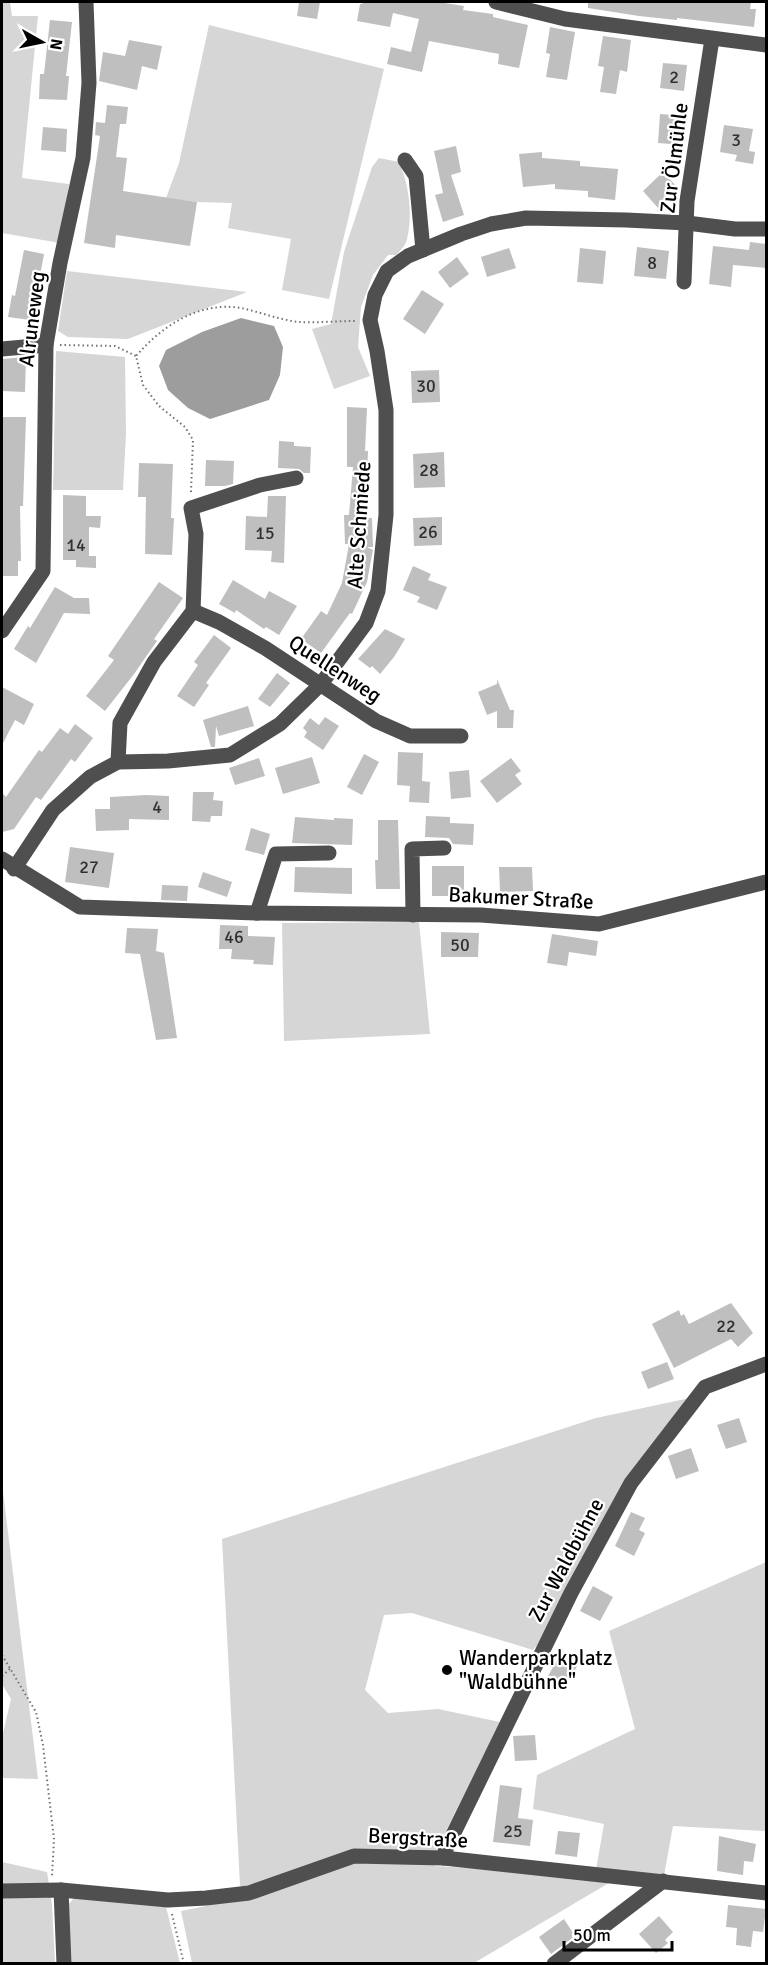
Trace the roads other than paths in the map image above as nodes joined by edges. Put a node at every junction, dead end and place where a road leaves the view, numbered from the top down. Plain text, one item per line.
1 (86, 2) edge
2 (496, 2) edge
3 (712, 39) junction
4 (766, 45) edge
5 (405, 160) dead end
6 (687, 223) junction
7 (766, 229) edge
8 (423, 250) junction
9 (684, 282) dead end
10 (46, 345) junction
11 (2, 349) edge
12 (296, 478) dead end
13 (193, 611) junction
14 (2, 631) edge
15 (321, 684) junction
16 (461, 736) dead end
17 (118, 762) junction
18 (444, 849) dead end
19 (328, 853) dead end
20 (8, 864) edge
21 (766, 882) edge
22 (257, 913) junction
23 (412, 915) junction
24 (766, 1364) edge
25 (444, 1858) junction
26 (663, 1881) junction
27 (56, 1890) junction
28 (2, 1891) edge
29 (766, 1893) edge
30 (64, 1964) edge
31 (554, 1964) edge

1 - 10 street, Alruneweg
2 - 3 street
3 - 4 street
3 - 6 street, Zur Ölmühle
5 - 8 street
6 - 7 street, Alte Schmiede
6 - 8 street, Alte Schmiede
6 - 9 street, Zur Ölmühle
8 - 15 street, Alte Schmiede
10 - 11 street
10 - 14 street, Alruneweg
12 - 13 street
13 - 15 street, Quellenweg
13 - 17 street
15 - 16 street, Quellenweg
15 - 17 street, Alte Schmiede
17 - 20 street, Alte Schmiede
18 - 23 street
19 - 22 street
20 - 22 street, Bakumer Straße
21 - 23 street, Bakumer Straße
22 - 23 street, Bakumer Straße
24 - 25 street, Zur Waldbühne
25 - 26 street, Bergstraße
25 - 27 street, Bergstraße
26 - 29 street, Bergstraße
26 - 31 street
27 - 28 street, Bergstraße
27 - 30 street

